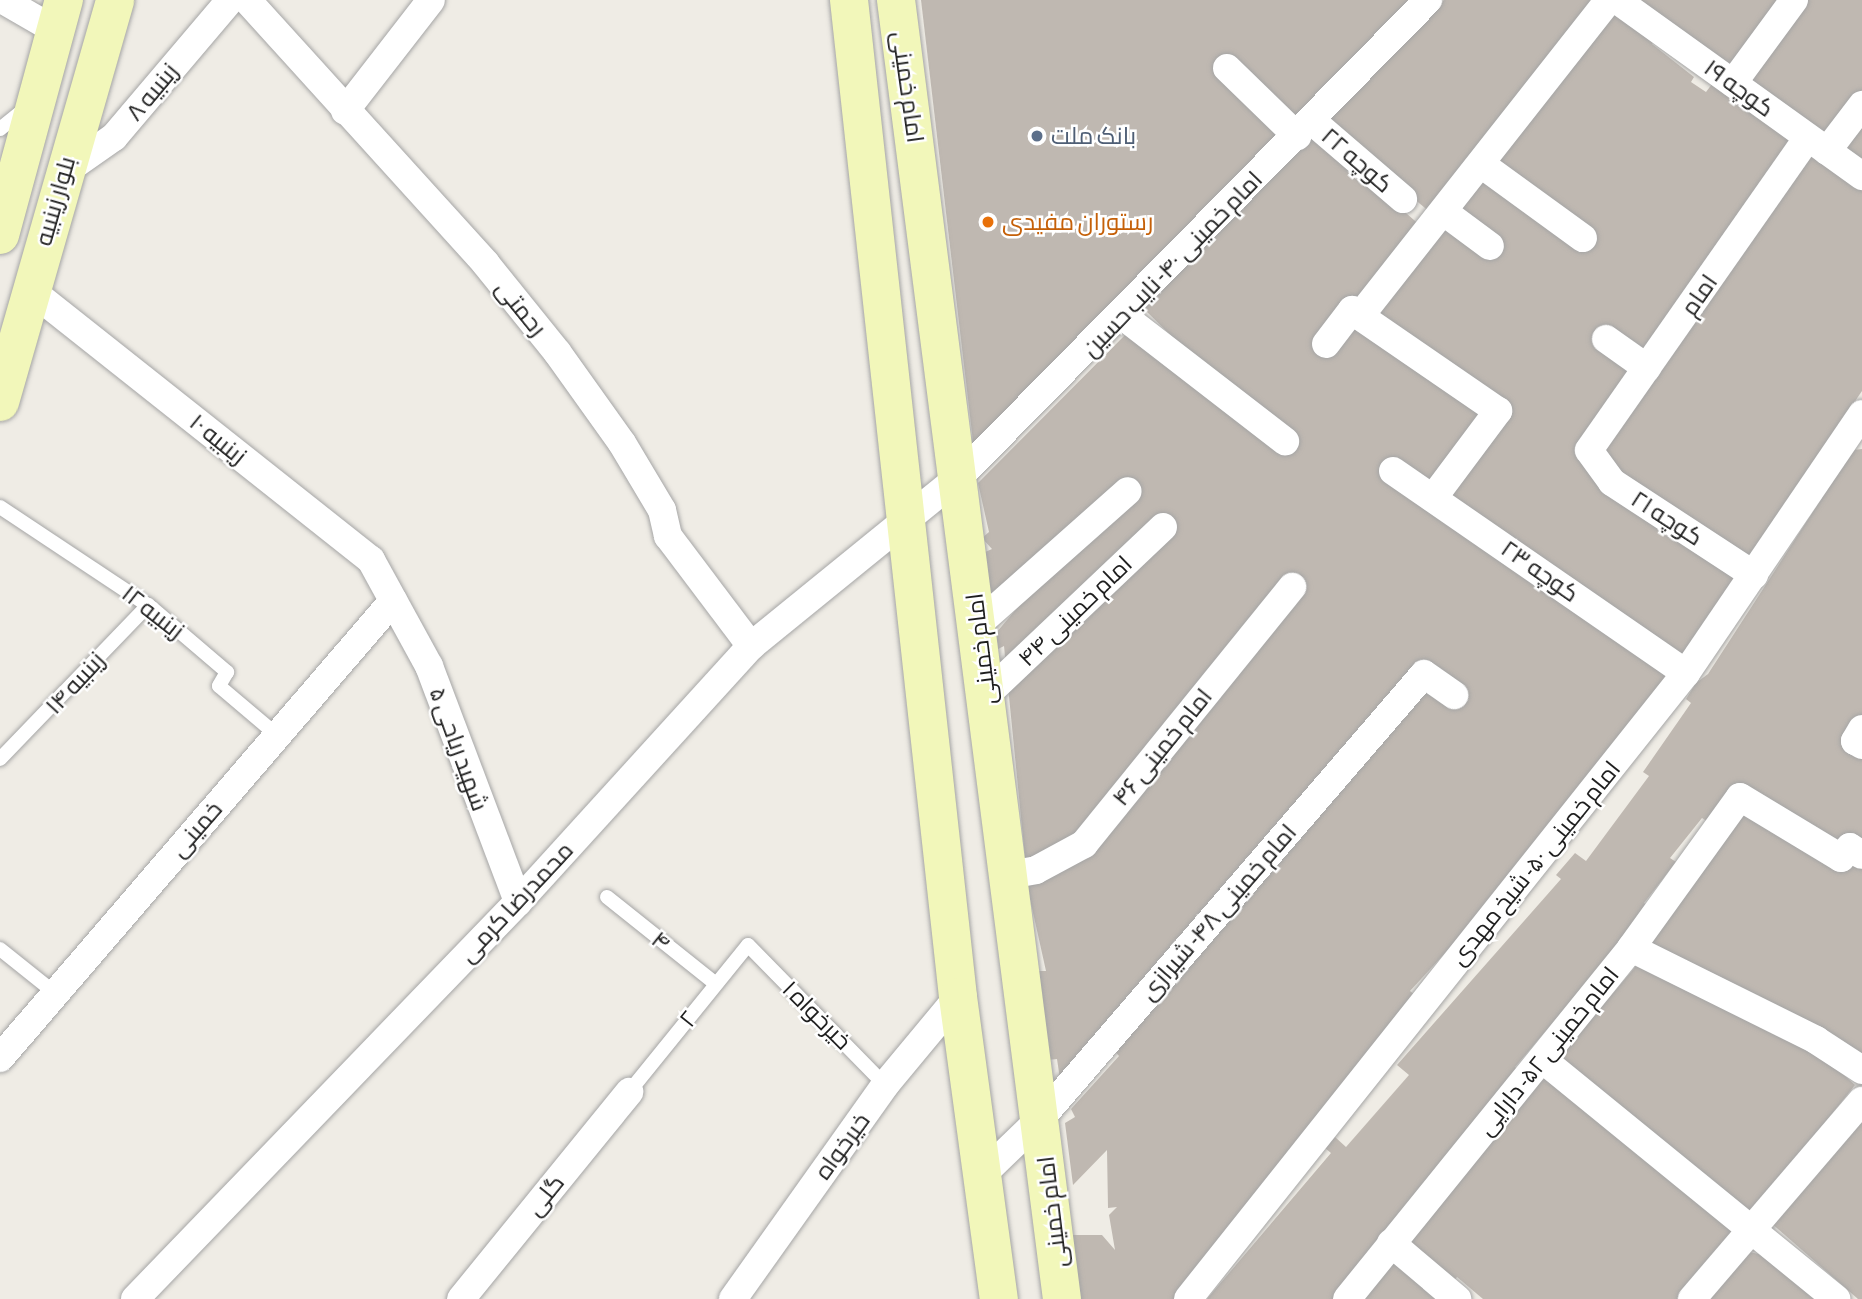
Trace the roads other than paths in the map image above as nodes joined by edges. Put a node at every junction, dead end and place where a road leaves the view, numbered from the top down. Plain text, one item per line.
1 (3, 0) edge
2 (115, 0) edge
3 (230, 0) edge
4 (247, 0) edge
5 (431, 0) edge
6 (849, 0) edge
7 (896, 0) edge
8 (1609, 0) edge
9 (1617, 0) edge
10 (1794, 0) edge
11 (1422, 2) edge
12 (59, 15) edge
13 (1227, 68) dead end
14 (1733, 83) junction
15 (37, 99) junction
16 (1862, 105) edge
17 (345, 111) junction
18 (1305, 128) junction
19 (0, 130) edge
20 (1817, 145) junction
21 (1481, 164) junction
22 (64, 172) junction
23 (1862, 176) edge
24 (1403, 199) dead end
25 (1444, 212) junction
26 (0, 235) edge
27 (1583, 237) dead end
28 (1490, 246) dead end
29 (29, 289) junction
30 (1123, 316) junction
31 (1360, 316) junction
32 (1605, 339) dead end
33 (1326, 344) dead end
34 (1647, 368) junction
35 (0, 402) edge
36 (1862, 414) edge
37 (1285, 441) dead end
38 (1589, 450) joint
39 (1393, 471) dead end
40 (960, 477) junction
41 (1128, 491) dead end
42 (1433, 498) junction
43 (0, 506) edge
44 (908, 519) junction
45 (1163, 527) dead end
46 (1754, 575) junction
47 (1292, 587) dead end
48 (393, 601) junction
49 (148, 605) junction
50 (978, 624) junction
51 (751, 646) junction
52 (1686, 673) junction
53 (986, 695) junction
54 (1454, 695) dead end
55 (1862, 729) edge
56 (277, 735) junction
57 (1862, 745) edge
58 (0, 759) edge
59 (1862, 855) edge
60 (1009, 875) junction
61 (607, 897) dead end
62 (518, 902) junction
63 (748, 946) joint
64 (1632, 948) junction
65 (0, 949) edge
66 (716, 985) junction
67 (55, 993) junction
68 (958, 997) junction
69 (0, 1058) edge
70 (1542, 1059) junction
71 (1862, 1070) edge
72 (886, 1085) junction
73 (629, 1092) joint
74 (1862, 1101) edge
75 (1041, 1118) junction
76 (983, 1174) junction
77 (1750, 1228) junction
78 (1391, 1243) junction
79 (135, 1299) edge
80 (461, 1299) edge
81 (733, 1299) edge
82 (999, 1299) edge
83 (1062, 1299) edge
84 (1188, 1299) edge
85 (1347, 1299) edge
86 (1457, 1299) edge
87 (1692, 1299) edge
88 (1836, 1299) edge

1 - 12 street
2 - 22 main road, بلوار زینبیه
3 - 22 street, زینبیه ۸
4 - 17 street, رحمتی
5 - 17 street
6 - 44 main road, امام خمینی
7 - 40 main road, امام خمینی
8 - 21 street
9 - 14 street, کوچه ۱۹
10 - 14 street
11 - 18 street, امام خمینی ۴۰- نایب حسین
12 - 15 main road, بلوار زینبیه
13 - 18 street
14 - 20 street, کوچه ۱۹
15 - 19 lane
15 - 26 main road, بلوار زینبیه
16 - 20 street, امام
17 - 51 street, رحمتی
18 - 24 street, کوچه ۲۲
18 - 30 street, امام خمینی ۴۰- نایب حسین
20 - 23 street, کوچه ۱۹
20 - 34 street, امام
21 - 25 street
21 - 27 street
22 - 29 main road, بلوار زینبیه
25 - 28 street
25 - 31 street
29 - 35 main road, بلوار زینبیه
29 - 48 street, زینبیه ۱۰
30 - 37 street
30 - 40 street, امام خمینی ۴۰- نایب حسین
31 - 33 street
31 - 42 street
32 - 34 street
34 - 38 street, امام
36 - 46 street, امام خمینی ۵۰- شیخ مهدی
38 - 46 street, کوچه ۲۱
39 - 42 street, کوچه ۲۳
40 - 44 street, امام خمینی ۴۰- نایب حسین
40 - 50 main road, امام خمینی
41 - 50 street
42 - 52 street, کوچه ۲۳
43 - 49 lane, زینبیه ۱۲
44 - 51 street, محمدرضا کرمی
44 - 68 main road, امام خمینی
45 - 53 street, امام خمینی ۴۴
46 - 52 street, امام خمینی ۵۰- شیخ مهدی
47 - 60 street, امام خمینی ۴۶
48 - 56 street, خمینی
48 - 62 street, ۵ شهید ریاحی
49 - 56 lane, زینبیه ۱۲
49 - 58 lane, زینبیه ۱۴
50 - 53 main road, امام خمینی
51 - 62 street, محمدرضا کرمی
52 - 84 street, امام خمینی ۵۰- شیخ مهدی
53 - 60 main road, امام خمینی
54 - 75 street, امام خمینی ۴۸- شیرازی
55 - 57 street
56 - 67 street, خمینی
59 - 64 street, امام خمینی ۵۲- دارایی
60 - 75 main road, امام خمینی
61 - 66 lane, ۴
62 - 79 street, محمدرضا کرمی
63 - 66 lane, ۲
63 - 72 lane, خیرخواه ۱
64 - 70 street, امام خمینی ۵۲- دارایی
64 - 71 street
65 - 67 lane
66 - 73 lane, ۲
67 - 69 street, خمینی
68 - 72 street, خیرخواه
68 - 76 main road, امام خمینی
70 - 77 street
70 - 78 street, امام خمینی ۵۲- دارایی
72 - 81 street, خیرخواه
73 - 80 street, گلی
74 - 77 street
75 - 76 street, امام خمینی ۴۸- شیرازی
75 - 83 main road, امام خمینی
76 - 82 main road, امام خمینی
77 - 87 street
77 - 88 street
78 - 85 street, امام خمینی ۵۲- دارایی
78 - 86 street

